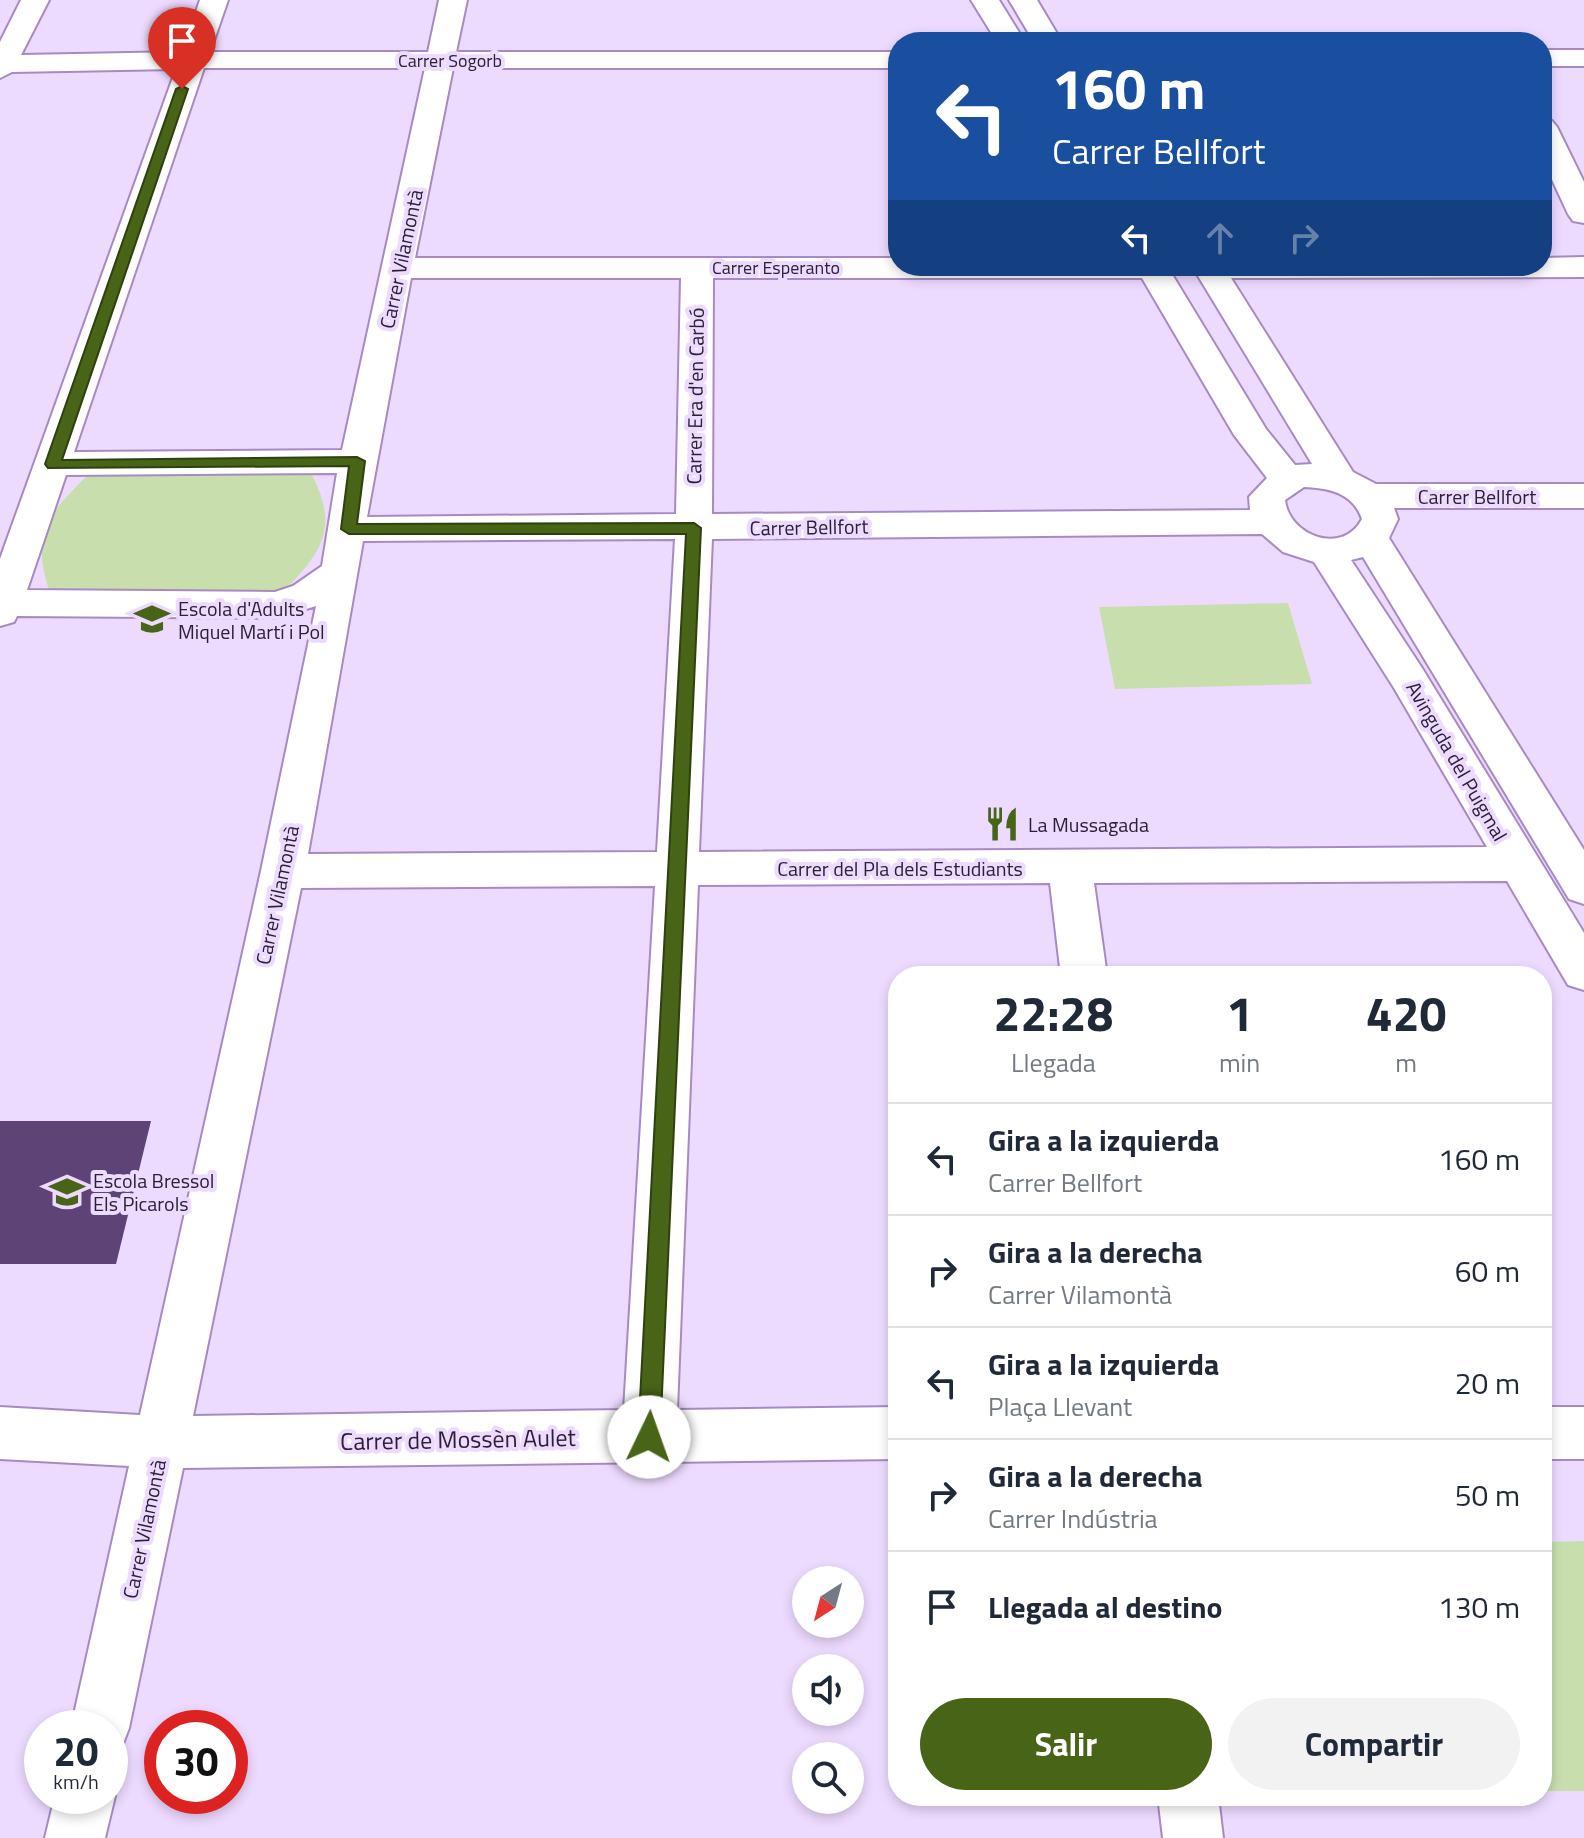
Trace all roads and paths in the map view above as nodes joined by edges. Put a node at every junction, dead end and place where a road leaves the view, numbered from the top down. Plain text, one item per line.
1 (35, 0) edge
2 (214, 0) edge
3 (453, 0) edge
4 (985, 0) edge
5 (1023, 0) edge
6 (1005, 32) edge
7 (1042, 32) edge
8 (1552, 58) edge
9 (1584, 58) edge
10 (441, 59) junction
11 (192, 60) junction
12 (888, 60) edge
13 (1, 66) edge
14 (1552, 148) edge
15 (1584, 214) edge
16 (697, 267) junction
17 (888, 267) edge
18 (1552, 267) edge
19 (1584, 267) edge
20 (400, 268) junction
21 (1156, 276) edge
22 (1215, 276) edge
23 (357, 461) junction
24 (53, 464) junction
25 (1287, 479) junction
26 (1355, 488) junction
27 (1584, 496) edge
28 (1269, 522) junction
29 (694, 528) junction
30 (13, 531) edge
31 (1371, 540) junction
32 (1326, 551) junction
33 (343, 552) junction
34 (2, 608) edge
35 (1518, 864) junction
36 (1070, 867) junction
37 (674, 869) junction
38 (1578, 870) edge
39 (283, 871) junction
40 (1083, 966) edge
41 (1584, 972) edge
42 (0, 1433) edge
43 (888, 1433) edge
44 (1552, 1433) edge
45 (1584, 1433) edge
46 (649, 1437) junction
47 (163, 1442) junction
48 (104, 1710) edge
49 (1189, 1806) edge
50 (81, 1814) edge
51 (75, 1838) edge
52 (1193, 1838) edge

1 - 13 street
2 - 11 street
3 - 10 street, Carrer Vilamontà
4 - 6 street
5 - 7 street
8 - 9 street
10 - 11 street, Carrer Sogorb
10 - 12 street, Carrer Sogorb
10 - 20 street, Carrer Vilamontà
11 - 13 street, Carrer Sogorb
11 - 24 street
14 - 15 street
16 - 17 street, Carrer Esperanto
16 - 20 street, Carrer Esperanto
16 - 29 street, Carrer Era d'en Carbó
18 - 19 street
20 - 23 street, Carrer Vilamontà
21 - 25 street
22 - 26 street
23 - 24 street
23 - 33 street, Carrer Vilamontà
24 - 30 street
25 - 26 street
25 - 28 street
26 - 27 street, Carrer Bellfort
26 - 31 street
28 - 29 street, Carrer Bellfort
28 - 32 street
29 - 33 street, Carrer Bellfort
29 - 37 street, Carrer Era d'en Carbó
30 - 34 street
31 - 32 street
31 - 38 street, Avinguda del Puigmal
32 - 35 street, Avinguda del Puigmal
33 - 34 street
33 - 39 street, Carrer Vilamontà
35 - 36 street, Carrer del Pla dels Estudiants
35 - 41 street, Avinguda del Puigmal
36 - 37 street, Carrer del Pla dels Estudiants
36 - 40 street
37 - 39 street, Carrer del Pla dels Estudiants
37 - 46 street, Carrer Era d'en Carbó
39 - 47 street, Carrer Vilamontà
42 - 47 street, Carrer de Mossèn Aulet
43 - 46 street, Carrer de Mossèn Aulet
44 - 45 street
46 - 47 street, Carrer de Mossèn Aulet
47 - 48 street, Carrer Vilamontà
49 - 52 street
50 - 51 street

